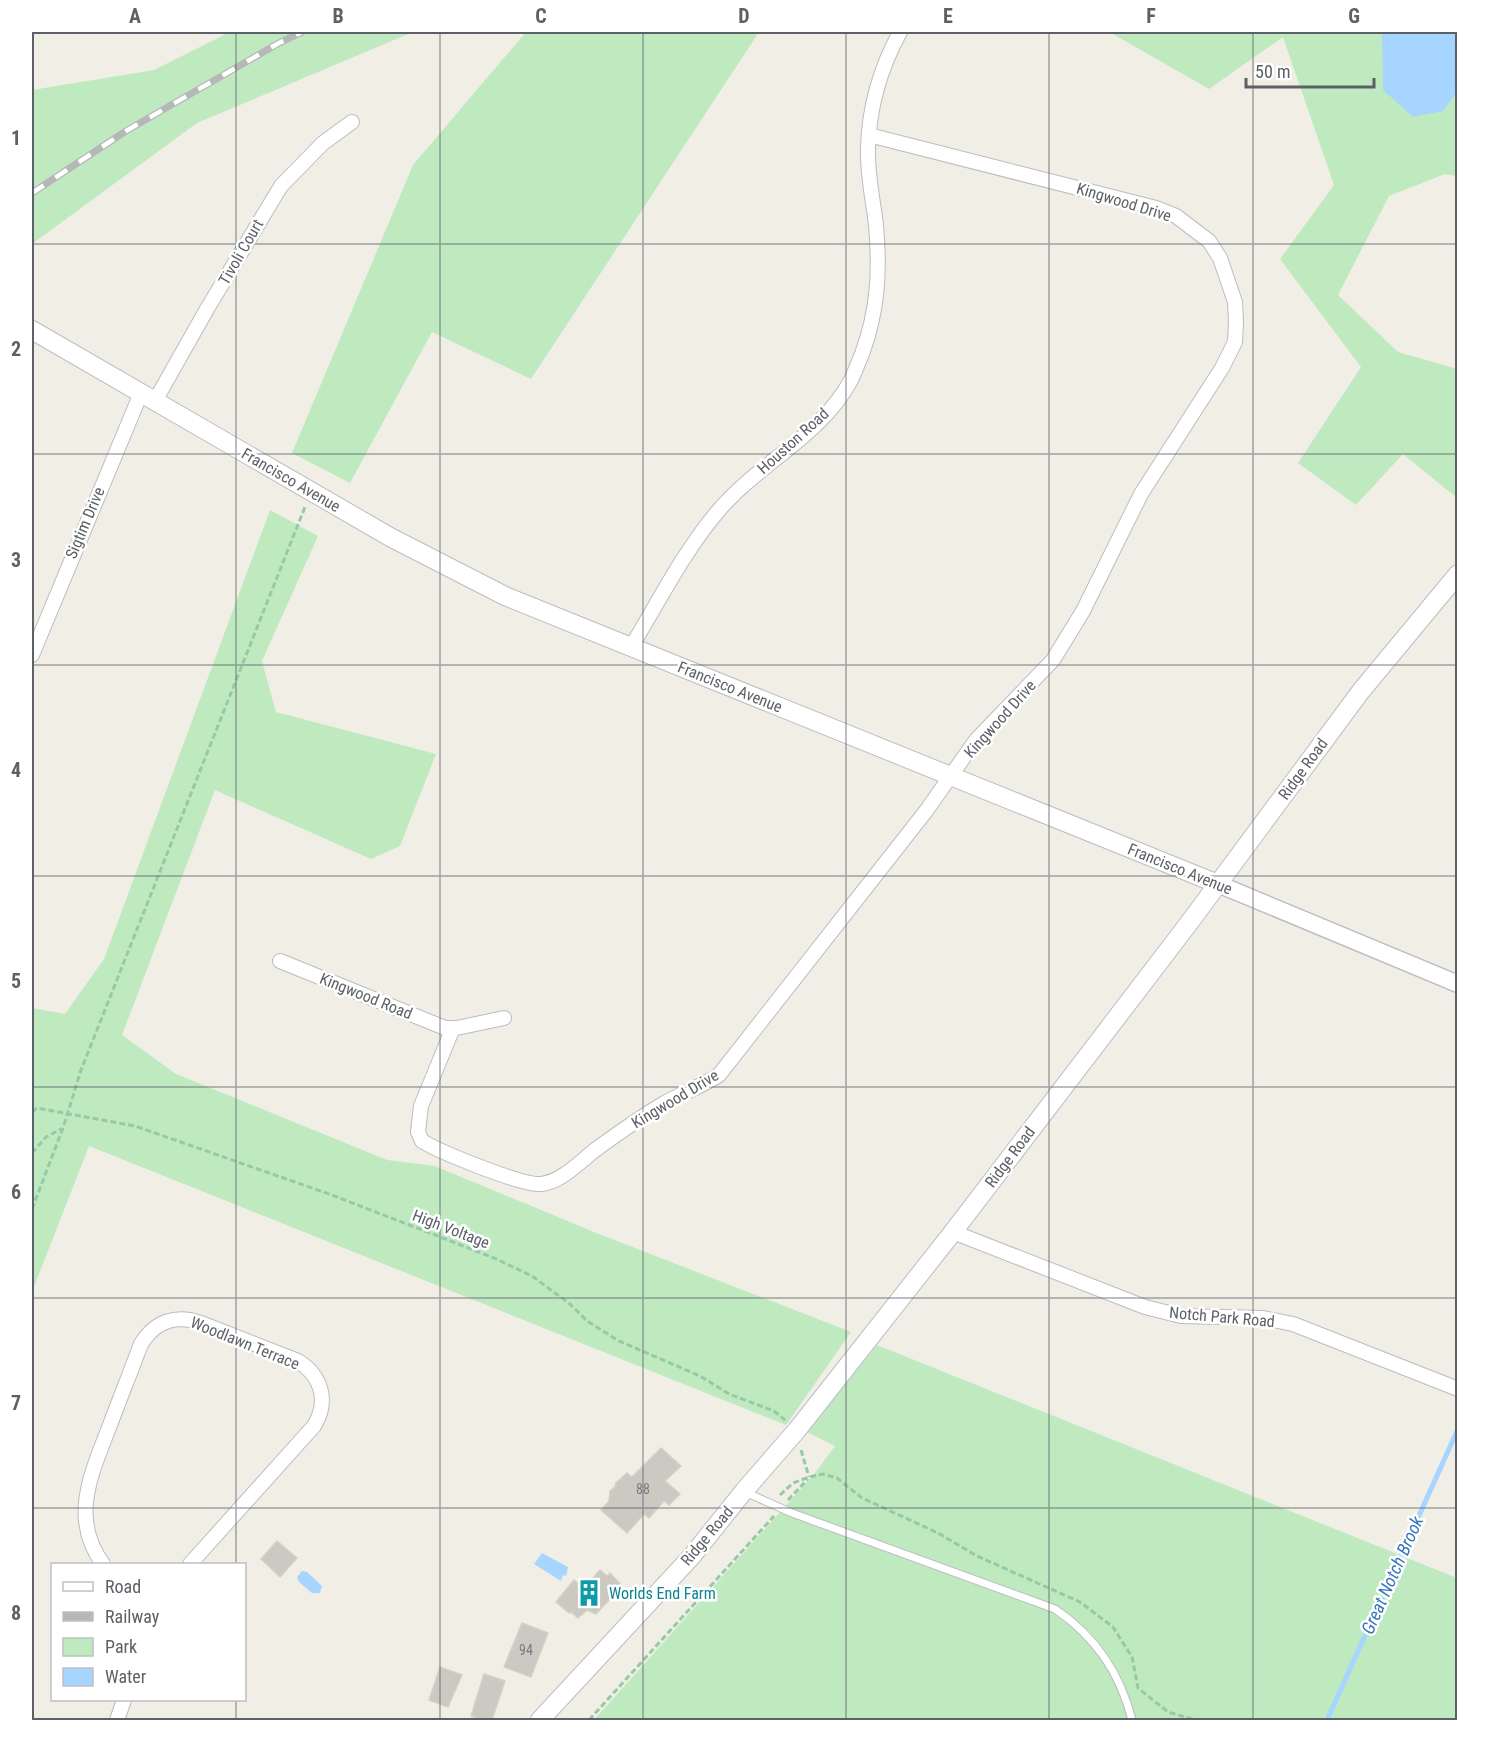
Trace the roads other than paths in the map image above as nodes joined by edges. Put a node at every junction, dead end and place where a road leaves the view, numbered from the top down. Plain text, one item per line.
1 (900, 32) edge
2 (352, 122) dead end
3 (869, 135) junction
4 (32, 330) edge
5 (148, 397) junction
6 (1458, 574) edge
7 (631, 647) junction
8 (32, 655) edge
9 (950, 777) junction
10 (1218, 884) junction
11 (280, 961) dead end
12 (1458, 984) edge
13 (504, 1018) dead end
14 (453, 1028) junction
15 (953, 1232) junction
16 (1458, 1389) edge
17 (744, 1491) junction
18 (102, 1563) edge
19 (191, 1563) edge
20 (124, 1701) edge
21 (117, 1720) edge
22 (540, 1720) edge
23 (1132, 1720) edge

1 - 3 street, Houston Road
2 - 5 street, Tivoli Court
3 - 7 street, Houston Road
3 - 9 street, Kingwood Drive
4 - 5 main road, Francisco Avenue
5 - 7 main road, Francisco Avenue
5 - 8 street, Sigtim Drive
6 - 10 main road, Ridge Road
7 - 9 main road, Francisco Avenue
9 - 10 main road, Francisco Avenue
9 - 14 street, Kingwood Drive
10 - 12 street, Francisco Avenue
10 - 15 main road, Ridge Road
11 - 14 street, Kingwood Road
13 - 14 street
15 - 16 street, Notch Park Road
15 - 17 main road, Ridge Road
17 - 22 main road, Ridge Road
17 - 23 lane
18 - 19 street, Woodlawn Terrace
20 - 21 street

